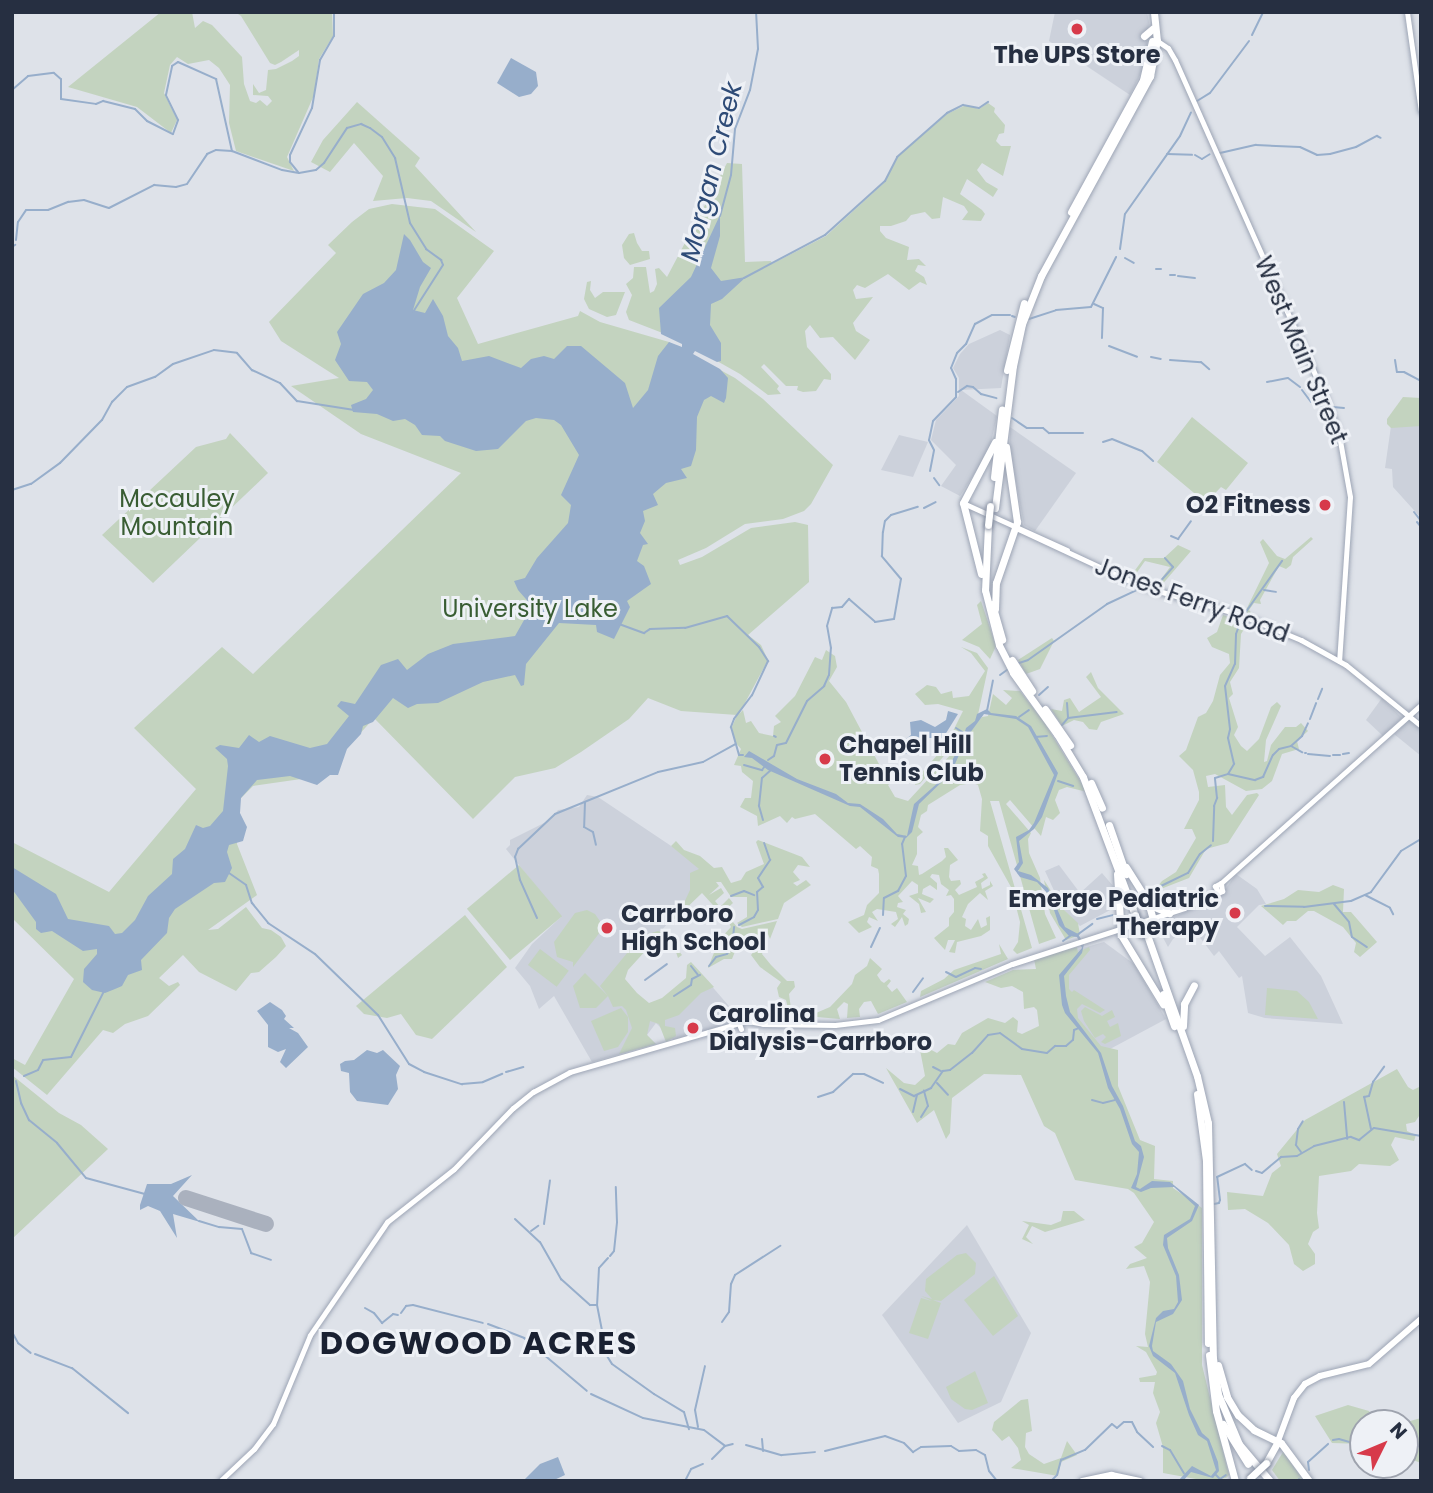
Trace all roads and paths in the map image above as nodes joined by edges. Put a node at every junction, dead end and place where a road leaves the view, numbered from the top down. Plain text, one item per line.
1 (1151, 12) edge
2 (1407, 12) edge
3 (1152, 29) junction
4 (1144, 36) dead end
5 (1155, 42) junction
6 (1168, 52) junction
7 (1155, 58) junction
8 (1421, 111) edge
9 (1003, 423) junction
10 (963, 503) junction
11 (990, 526) junction
12 (1016, 528) junction
13 (987, 604) junction
14 (997, 623) junction
15 (1339, 661) junction
16 (1024, 685) junction
17 (1421, 705) edge
18 (1409, 716) junction
19 (1421, 726) edge
20 (1094, 795) junction
21 (1116, 854) junction
22 (1149, 905) junction
23 (1169, 913) junction
24 (1153, 919) junction
25 (1119, 930) junction
26 (1144, 933) junction
27 (1055, 949) junction
28 (1014, 960) junction
29 (973, 981) junction
30 (1194, 985) dead end
31 (917, 1004) junction
32 (1174, 1025) junction
33 (1186, 1044) junction
34 (1421, 1320) edge
35 (1213, 1338) junction
36 (1213, 1393) junction
37 (1278, 1441) junction
38 (1248, 1480) edge
39 (220, 1481) edge
40 (1082, 1481) edge
41 (1096, 1481) edge
42 (1121, 1481) edge
43 (1139, 1481) edge
44 (1235, 1481) edge
45 (1263, 1481) edge
46 (1270, 1481) edge
47 (1309, 1481) edge

1 - 3 highway
1 - 5 highway
2 - 8 main road
3 - 4 highway
3 - 5 highway
5 - 6 main road, West Main Street
5 - 7 highway
5 - 9 highway
6 - 7 highway
6 - 15 main road, West Main Street
7 - 9 highway
9 - 10 highway
9 - 11 highway, bridge
9 - 12 highway
10 - 12 main road, Jones Ferry Road
10 - 13 highway
11 - 13 highway
11 - 14 highway
12 - 14 highway
12 - 15 main road, Jones Ferry Road
13 - 16 highway
14 - 16 highway
15 - 18 main road
16 - 20 highway
16 - 20 highway
17 - 18 main road
18 - 19 main road
18 - 23 main road
20 - 21 highway
20 - 21 highway
21 - 22 highway
21 - 25 highway
21 - 26 highway, bridge
22 - 23 highway
22 - 24 highway
23 - 24 main road
24 - 25 main road
25 - 27 main road
25 - 32 highway
26 - 32 highway
26 - 33 highway
27 - 28 main road
27 - 29 main road
28 - 29 main road
28 - 31 main road
29 - 31 main road
30 - 33 highway
31 - 39 main road
32 - 36 highway
33 - 35 highway
34 - 37 main road
35 - 37 highway
35 - 46 highway
36 - 44 highway
36 - 45 highway
37 - 38 highway, bridge
37 - 47 highway
40 - 43 highway
41 - 42 highway

